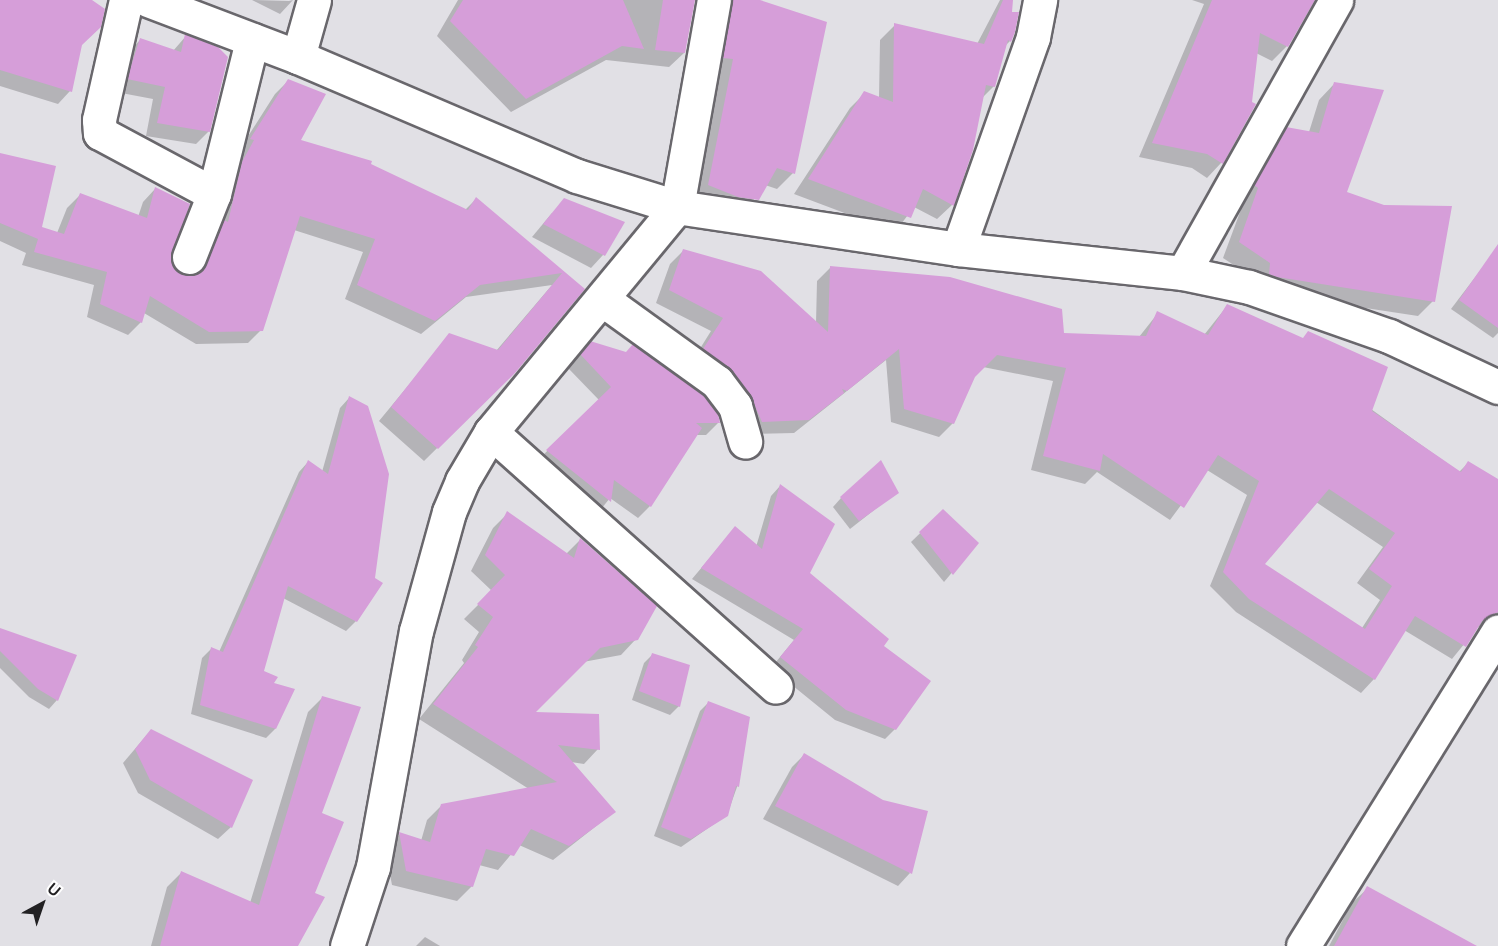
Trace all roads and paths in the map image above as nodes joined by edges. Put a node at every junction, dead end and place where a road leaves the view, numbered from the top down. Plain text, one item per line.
1 (126, 0) edge
2 (148, 0) edge
3 (314, 0) edge
4 (714, 0) edge
5 (1040, 0) edge
6 (1336, 0) edge
7 (252, 40) junction
8 (298, 57) junction
9 (214, 194) junction
10 (677, 207) junction
11 (958, 249) junction
12 (189, 257) dead end
13 (1183, 273) junction
14 (602, 298) junction
15 (1497, 384) edge
16 (491, 432) junction
17 (745, 442) dead end
18 (1498, 631) edge
19 (776, 687) dead end
20 (347, 946) edge
21 (1303, 946) edge

1 - 9 street
2 - 7 street
3 - 8 street
4 - 10 street
5 - 11 street
6 - 13 street
7 - 8 street
7 - 9 street
8 - 10 street
9 - 12 street
10 - 11 street
10 - 14 street
11 - 13 street
13 - 15 street
14 - 16 street
14 - 17 street
16 - 19 street
16 - 20 street
18 - 21 street

